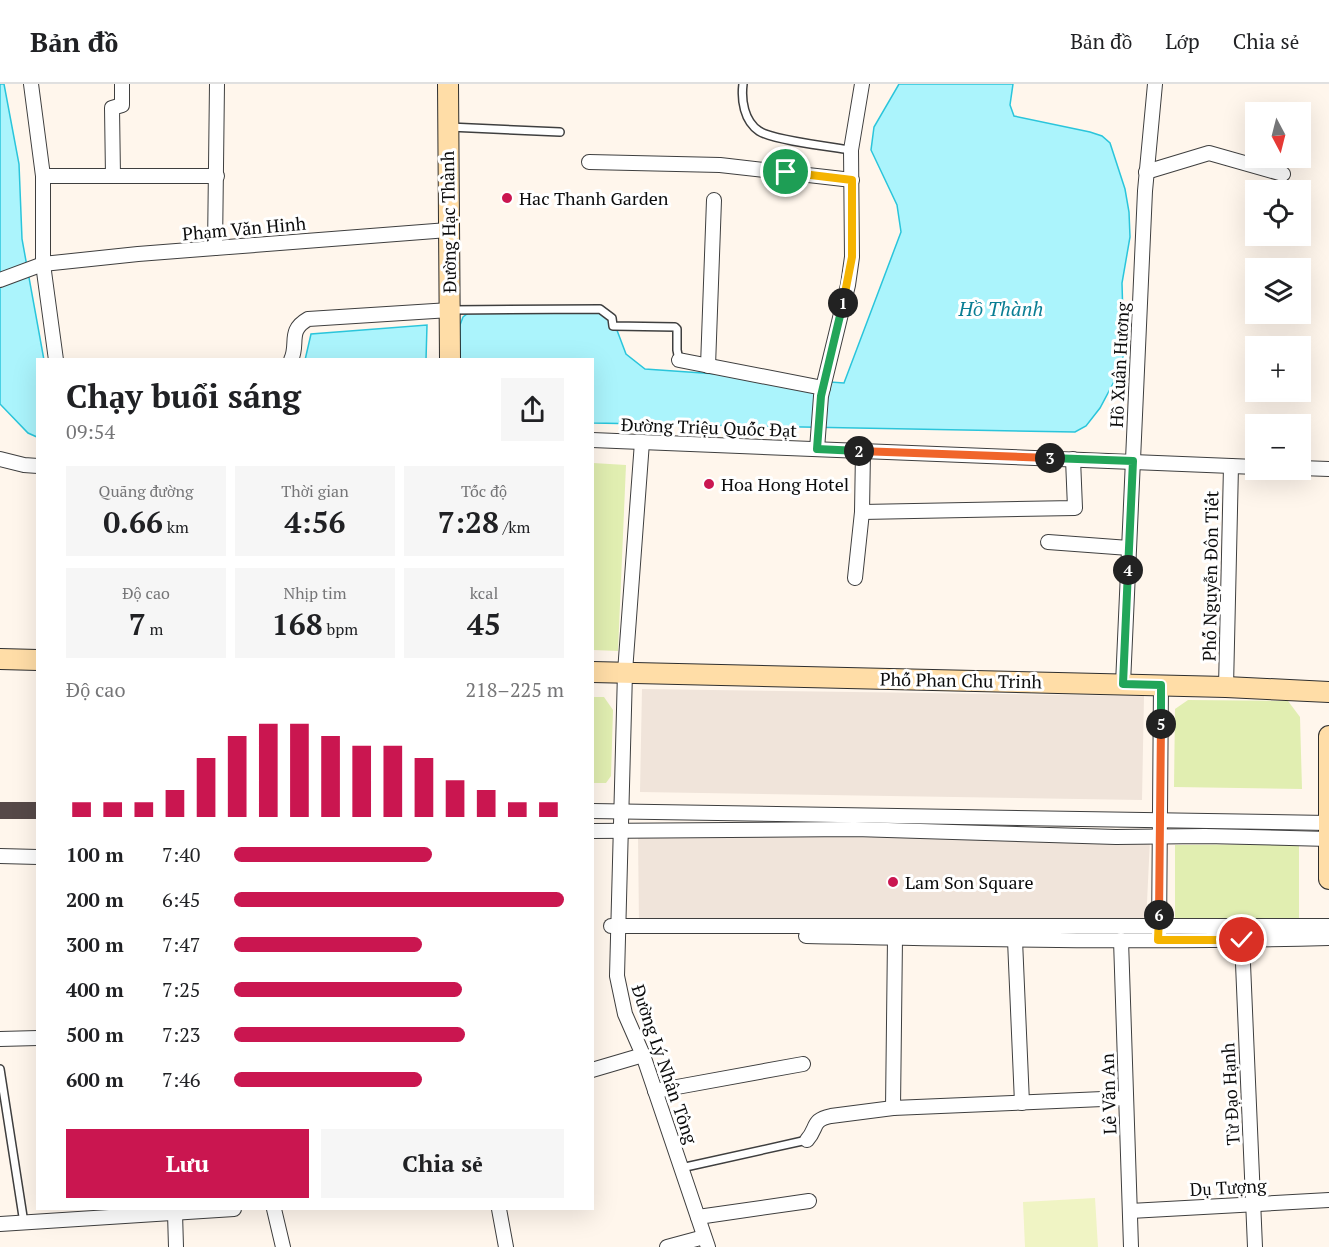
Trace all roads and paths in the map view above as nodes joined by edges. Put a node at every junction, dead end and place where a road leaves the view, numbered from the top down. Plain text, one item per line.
1 (31, 84) edge
2 (122, 84) edge
3 (217, 84) edge
4 (447, 84) edge
5 (743, 84) edge
6 (862, 84) edge
7 (1155, 84) edge
8 (447, 127) junction
9 (560, 132) dead end
10 (851, 150) junction
11 (589, 162) dead end
12 (1146, 172) junction
13 (1283, 174) dead end
14 (43, 176) junction
15 (112, 176) junction
16 (217, 176) junction
17 (852, 180) junction
18 (714, 200) dead end
19 (448, 230) junction
20 (215, 248) junction
21 (43, 264) junction
22 (0, 280) edge
23 (450, 310) junction
24 (56, 358) edge
25 (292, 358) edge
26 (450, 358) edge
27 (679, 360) joint
28 (708, 366) junction
29 (822, 392) junction
30 (594, 440) edge
31 (642, 442) junction
32 (817, 442) junction
33 (863, 451) junction
34 (0, 459) edge
35 (1074, 459) junction
36 (1133, 461) junction
37 (36, 466) edge
38 (1231, 466) junction
39 (1245, 467) edge
40 (1311, 468) edge
41 (1329, 469) edge
42 (862, 512) junction
43 (1048, 542) dead end
44 (1129, 548) junction
45 (855, 578) dead end
46 (0, 660) edge
47 (36, 660) edge
48 (594, 672) edge
49 (625, 672) junction
50 (1123, 684) junction
51 (1161, 685) junction
52 (1226, 687) junction
53 (1329, 692) edge
54 (1329, 736) edge
55 (594, 811) edge
56 (621, 812) junction
57 (1160, 820) junction
58 (594, 831) edge
59 (622, 831) junction
60 (1328, 831) edge
61 (1160, 837) junction
62 (0, 856) edge
63 (36, 857) edge
64 (1329, 879) edge
65 (1329, 926) edge
66 (616, 928) junction
67 (1159, 934) junction
68 (895, 938) junction
69 (1329, 938) edge
70 (1015, 940) junction
71 (1121, 940) junction
72 (1242, 940) junction
73 (36, 1038) edge
74 (0, 1039) edge
75 (643, 1055) junction
76 (803, 1064) dead end
77 (0, 1069) edge
78 (594, 1069) edge
79 (655, 1091) junction
80 (1126, 1098) junction
81 (1022, 1103) junction
82 (893, 1108) junction
83 (807, 1140) joint
84 (681, 1168) junction
85 (1329, 1200) edge
86 (809, 1201) dead end
87 (1253, 1204) junction
88 (219, 1210) edge
89 (274, 1210) edge
90 (499, 1210) edge
91 (1130, 1211) junction
92 (175, 1213) junction
93 (698, 1217) junction
94 (24, 1223) junction
95 (0, 1224) edge
96 (706, 1242) edge
97 (176, 1247) edge
98 (283, 1247) edge
99 (506, 1247) edge
100 (667, 1247) edge
101 (1131, 1247) edge
102 (1255, 1247) edge

1 - 14 street
2 - 15 street
3 - 16 street
4 - 8 street, Đường Hạc Thành
5 - 10 lane
6 - 10 street
7 - 12 street, Hồ Xuân Hương
8 - 9 lane
8 - 19 street, Đường Hạc Thành
10 - 17 street
11 - 17 street
12 - 13 street
12 - 36 street, Hồ Xuân Hương
14 - 15 street
14 - 21 street
15 - 16 street
16 - 20 street
17 - 29 street
18 - 28 street
19 - 20 street, Phạm Văn Hinh
19 - 23 street, Đường Hạc Thành
20 - 21 street, Phạm Văn Hinh
21 - 22 street, Phạm Văn Hinh
21 - 24 street
23 - 25 street
23 - 26 street, Đường Hạc Thành
23 - 27 lane
27 - 28 street
28 - 29 street
29 - 32 street
30 - 31 street, Đường Triệu Quốc Đạt
31 - 32 street, Đường Triệu Quốc Đạt
31 - 49 street, Đường Lý Nhân Tông
32 - 33 street, Đường Triệu Quốc Đạt
33 - 35 street, Đường Triệu Quốc Đạt
33 - 42 street
34 - 37 street
35 - 36 street, Đường Triệu Quốc Đạt
35 - 42 street
36 - 38 street, Đường Triệu Quốc Đạt
36 - 44 street, Hồ Xuân Hương
38 - 39 street, Đường Triệu Quốc Đạt
38 - 52 street, Phố Nguyễn Đôn Tiết
40 - 41 street
42 - 45 street
43 - 44 street
44 - 50 street, Hồ Xuân Hương
46 - 47 street
48 - 49 street, Phố Phan Chu Trinh
49 - 50 street, Phố Phan Chu Trinh
49 - 56 street, Đường Lý Nhân Tông
50 - 51 street, Phố Phan Chu Trinh
51 - 52 street, Phố Phan Chu Trinh
51 - 57 street
52 - 53 street, Phố Phan Chu Trinh
54 - 60 street
55 - 56 street
56 - 57 street
56 - 59 street, Đường Lý Nhân Tông
57 - 60 street
57 - 61 street
58 - 59 street
59 - 61 street
59 - 66 street, Đường Lý Nhân Tông
60 - 61 street
60 - 64 street
61 - 67 street
62 - 63 street
65 - 67 street
66 - 67 street
66 - 68 street
66 - 75 street, Đường Lý Nhân Tông
67 - 71 street
67 - 72 street
68 - 70 street
68 - 82 street
69 - 72 street
70 - 71 street
70 - 81 street
71 - 80 street, Lê Văn An
72 - 87 street, Từ Đạo Hạnh
73 - 74 street
75 - 78 street
75 - 79 street, Đường Lý Nhân Tông
76 - 79 street
77 - 94 lane
79 - 84 street, Đường Lý Nhân Tông
80 - 81 street
80 - 91 street, Lê Văn An
81 - 82 street
82 - 83 street
83 - 84 lane
84 - 93 street, Đường Lý Nhân Tông
85 - 87 street, Dụ Tượng
86 - 93 street
87 - 91 street, Dụ Tượng
87 - 102 street, Từ Đạo Hạnh
88 - 92 street
89 - 98 street
90 - 99 street
91 - 101 street, Lê Văn An
92 - 94 street
92 - 97 street
93 - 96 street, Đường Lý Nhân Tông
94 - 95 street
96 - 100 street

